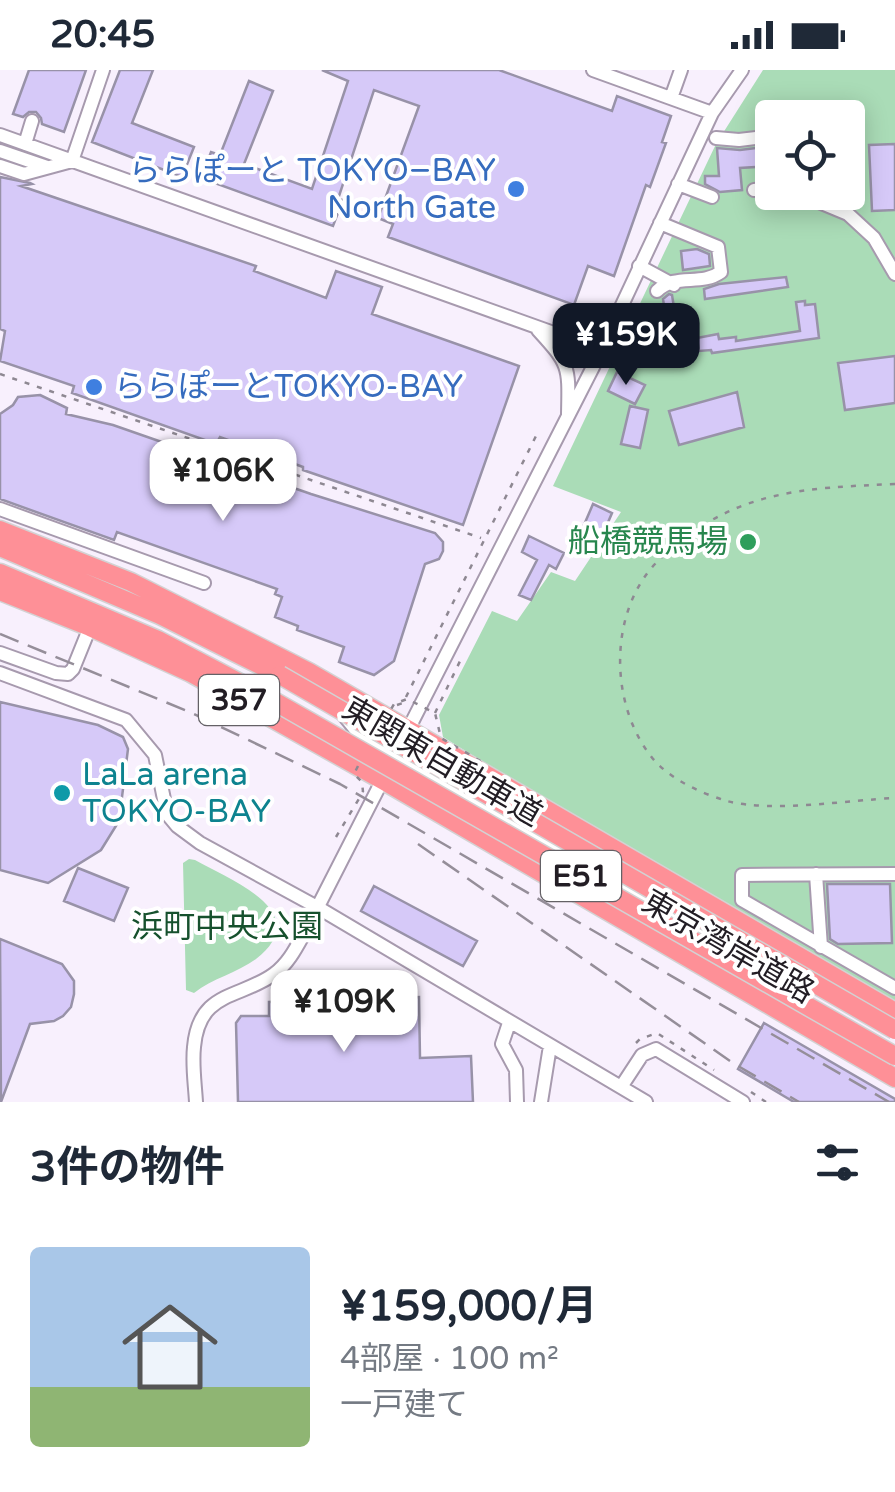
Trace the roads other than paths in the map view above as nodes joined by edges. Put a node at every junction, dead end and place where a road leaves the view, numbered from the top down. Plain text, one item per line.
1 (103, 70) edge
2 (593, 70) edge
3 (681, 70) edge
4 (742, 70) edge
5 (624, 75) edge
6 (671, 98) junction
7 (712, 113) junction
8 (32, 121) dead end
9 (0, 135) edge
10 (716, 138) dead end
11 (755, 138) edge
12 (24, 144) junction
13 (0, 150) edge
14 (72, 161) junction
15 (0, 166) edge
16 (50, 168) junction
17 (678, 184) junction
18 (712, 197) dead end
19 (838, 210) edge
20 (661, 220) junction
21 (714, 242) dead end
22 (639, 266) junction
23 (895, 274) edge
24 (681, 286) dead end
25 (662, 287) junction
26 (536, 328) junction
27 (601, 350) junction
28 (568, 417) junction
29 (0, 509) edge
30 (0, 530) edge
31 (0, 547) edge
32 (0, 573) edge
33 (204, 583) dead end
34 (0, 591) edge
35 (90, 627) junction
36 (0, 652) edge
37 (274, 654) junction
38 (0, 673) edge
39 (410, 730) junction
40 (396, 756) junction
41 (384, 781) junction
42 (816, 874) junction
43 (895, 874) edge
44 (317, 908) junction
45 (821, 947) junction
46 (895, 988) edge
47 (895, 1012) edge
48 (792, 1020) junction
49 (508, 1022) junction
50 (895, 1030) edge
51 (550, 1046) junction
52 (895, 1056) edge
53 (895, 1078) edge
54 (621, 1087) junction
55 (196, 1102) edge
56 (518, 1102) edge
57 (541, 1102) edge
58 (646, 1102) edge
59 (743, 1102) edge

1 - 14 street
2 - 5 street
3 - 6 street
4 - 7 street
5 - 6 street
6 - 7 street
7 - 17 street
8 - 12 street
9 - 12 street
10 - 11 street
12 - 14 street
13 - 16 street
14 - 16 street
14 - 26 street
15 - 16 street
17 - 18 street
17 - 20 street
19 - 23 street
20 - 21 street
20 - 22 street
20 - 25 street
22 - 25 street
22 - 27 street
24 - 25 street
26 - 27 street
26 - 28 street
27 - 28 street
28 - 39 street
29 - 33 street
30 - 37 highway, 東京湾岸道路 / 357
31 - 50 highway, 東関東自動車道 / E51, bridge
32 - 52 highway, 東関東自動車道 / E51, bridge
34 - 35 highway, 東京湾岸道路 / 357
35 - 36 street
35 - 41 highway, 東京湾岸道路 / 357
37 - 39 highway, 東京湾岸道路 / 357
37 - 40 street
38 - 44 street
39 - 40 street
39 - 47 highway, 東京湾岸道路 / 357
40 - 41 street
40 - 48 street
41 - 44 street
41 - 48 highway, 東京湾岸道路 / 357
42 - 43 street
42 - 45 street
42 - 45 street
44 - 49 street
44 - 55 street
45 - 46 street
48 - 53 highway, 東京湾岸道路 / 357
49 - 51 street
49 - 56 street
51 - 54 street
51 - 57 street
54 - 58 street
54 - 59 street

